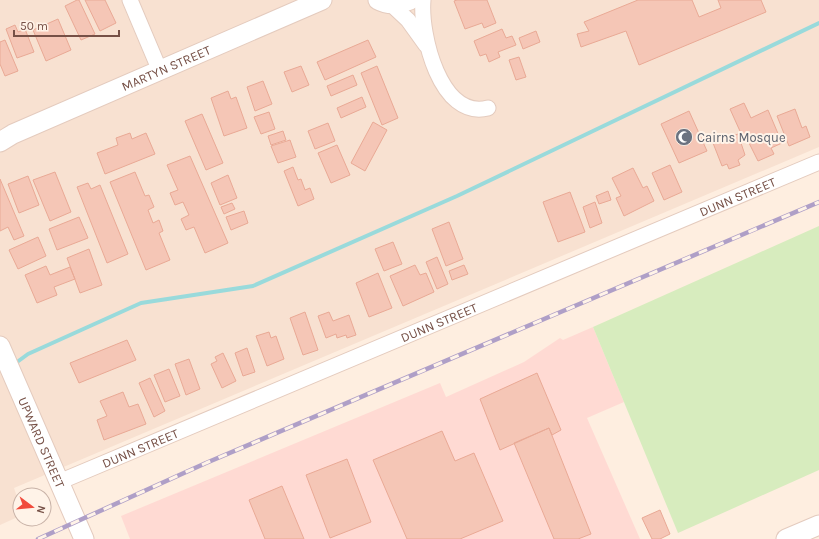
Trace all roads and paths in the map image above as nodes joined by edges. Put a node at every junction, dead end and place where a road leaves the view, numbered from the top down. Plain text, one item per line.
1 (130, 0) edge
2 (338, 0) edge
3 (410, 0) edge
4 (423, 0) edge
5 (321, 1) edge
6 (380, 1) edge
7 (429, 49) junction
8 (160, 71) junction
9 (488, 108) dead end
10 (4, 138) edge
11 (819, 162) edge
12 (2, 351) edge
13 (59, 482) junction
14 (819, 525) edge
15 (84, 539) edge
16 (786, 539) edge

1 - 8 street
2 - 5 street, MARTYN STREET
3 - 6 street
4 - 7 street
5 - 8 street, MARTYN STREET
6 - 7 street
7 - 9 street
8 - 10 street, MARTYN STREET
11 - 13 street, DUNN STREET
12 - 13 street, UPWARD STREET
13 - 15 street, UPWARD STREET
14 - 16 street

